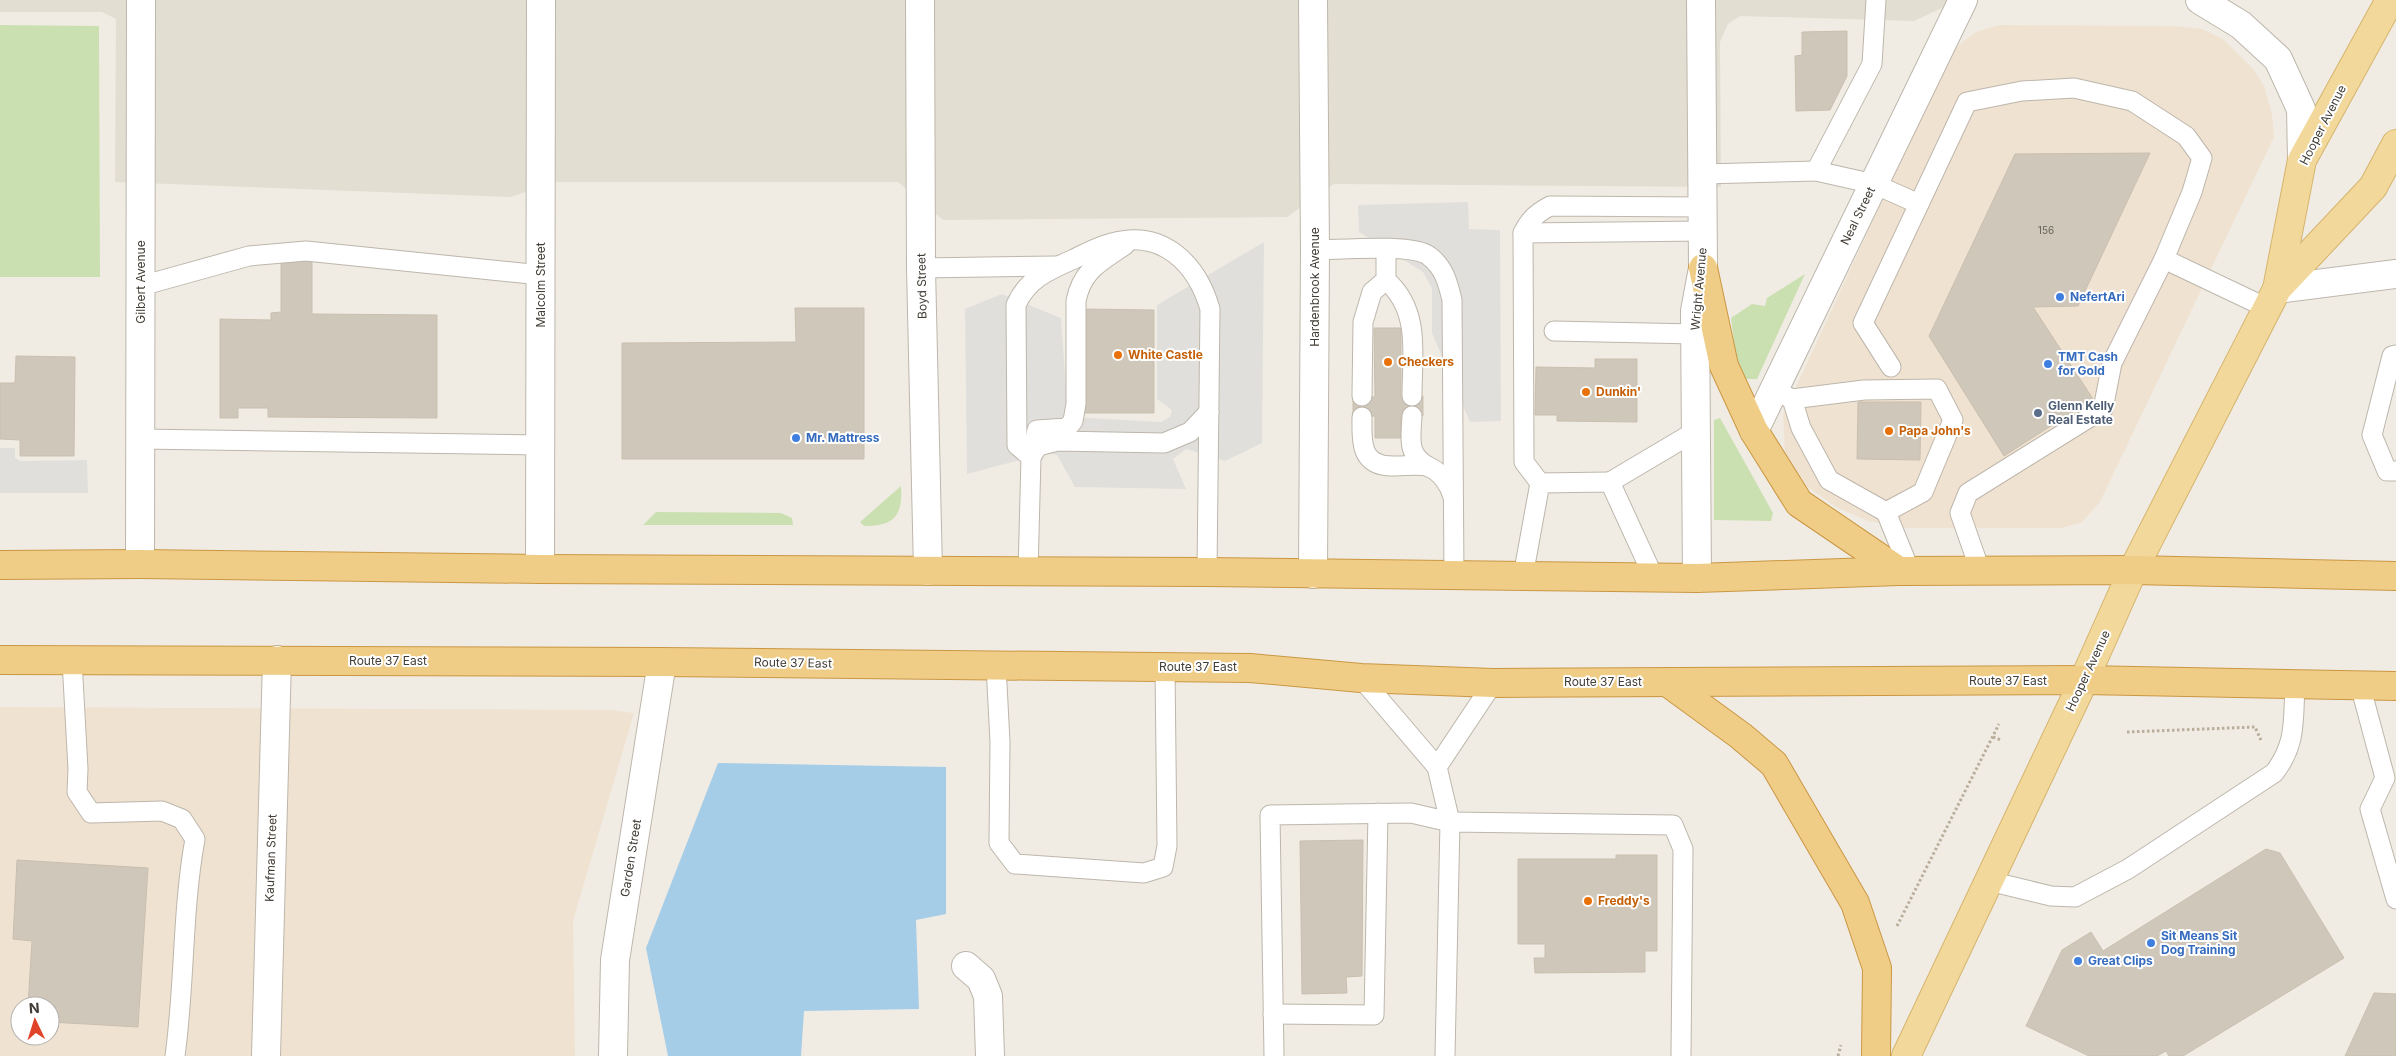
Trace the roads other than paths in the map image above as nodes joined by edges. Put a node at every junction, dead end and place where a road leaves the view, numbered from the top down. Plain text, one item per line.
1 (141, 0) edge
2 (541, 0) edge
3 (920, 0) edge
4 (1313, 0) edge
5 (1701, 0) edge
6 (1876, 0) edge
7 (1963, 0) edge
8 (2200, 0) edge
9 (2390, 0) edge
10 (2396, 144) edge
11 (2302, 160) junction
12 (1816, 170) junction
13 (1703, 174) junction
14 (1874, 184) junction
15 (1919, 204) junction
16 (1703, 219) junction
17 (1523, 233) junction
18 (1133, 240) junction
19 (1386, 249) junction
20 (1315, 250) junction
21 (2164, 259) junction
22 (1057, 266) junction
23 (921, 268) junction
24 (1703, 268) junction
25 (2396, 274) edge
26 (541, 275) junction
27 (1386, 280) junction
28 (141, 286) junction
29 (2272, 298) junction
30 (1554, 331) dead end
31 (1696, 334) junction
32 (2396, 355) edge
33 (1891, 367) dead end
34 (1783, 394) junction
35 (1362, 396) dead end
36 (1412, 396) dead end
37 (1210, 412) junction
38 (1362, 416) dead end
39 (1412, 416) dead end
40 (1073, 421) junction
41 (1696, 431) junction
42 (1754, 432) junction
43 (141, 439) junction
44 (1164, 443) junction
45 (540, 445) junction
46 (1031, 457) junction
47 (1429, 467) junction
48 (2396, 471) edge
49 (1610, 482) junction
50 (1540, 483) junction
51 (1453, 498) junction
52 (1886, 512) junction
53 (140, 564) junction
54 (0, 565) edge
55 (540, 569) junction
56 (1980, 570) junction
57 (2133, 570) junction
58 (928, 571) junction
59 (1904, 571) junction
60 (1207, 572) junction
61 (1028, 573) junction
62 (1313, 574) junction
63 (1454, 576) junction
64 (1523, 576) junction
65 (2396, 576) edge
66 (1654, 578) junction
67 (1697, 578) junction
68 (0, 660) edge
69 (72, 660) junction
70 (277, 660) junction
71 (662, 662) junction
72 (996, 665) junction
73 (1165, 667) junction
74 (1361, 678) junction
75 (2084, 680) junction
76 (1667, 682) junction
77 (1493, 683) junction
78 (2295, 684) junction
79 (2360, 686) junction
80 (2395, 686) edge
81 (1437, 767) junction
82 (2390, 778) edge
83 (1378, 813) junction
84 (1450, 822) junction
85 (1989, 881) junction
86 (2396, 899) edge
87 (966, 966) dead end
88 (1273, 1014) junction
89 (175, 1056) edge
90 (266, 1056) edge
91 (613, 1056) edge
92 (990, 1056) edge
93 (1274, 1056) edge
94 (1445, 1056) edge
95 (1681, 1056) edge
96 (1876, 1056) edge
97 (1906, 1056) edge

1 - 28 street, Gilbert Avenue
2 - 26 street, Malcolm Street
3 - 23 street, Boyd Street
4 - 20 street, Hardenbrook Avenue
5 - 13 street, Wright Avenue
6 - 12 lane
7 - 14 street, Neal Street
8 - 11 street
9 - 11 main road, Hooper Avenue
10 - 29 main road, Hooper Avenue
11 - 29 main road, Hooper Avenue
12 - 13 lane
12 - 14 lane
13 - 16 street, Wright Avenue
14 - 15 lane
14 - 34 street, Neal Street
15 - 21 lane
15 - 33 lane
16 - 17 lane
16 - 17 lane
16 - 24 street, Wright Avenue
17 - 50 lane
18 - 22 lane
18 - 37 lane
18 - 40 lane
19 - 20 lane
19 - 27 lane
19 - 51 lane
20 - 62 street, Hardenbrook Avenue
21 - 29 lane
21 - 56 lane
22 - 23 lane
22 - 46 lane
23 - 58 street, Boyd Street
24 - 31 street, Wright Avenue
24 - 42 highway
25 - 29 street
26 - 28 lane
26 - 45 street, Malcolm Street
27 - 35 lane
27 - 36 lane
28 - 43 street, Gilbert Avenue
29 - 57 main road, Hooper Avenue
30 - 31 lane
31 - 41 street, Wright Avenue
32 - 48 lane
34 - 42 street, Neal Street
34 - 52 lane
34 - 52 lane
37 - 44 lane
37 - 60 lane
38 - 47 lane
39 - 47 lane
40 - 44 lane
40 - 46 lane
41 - 49 lane
41 - 67 street, Wright Avenue
42 - 59 highway
43 - 45 lane
43 - 53 street, Gilbert Avenue
44 - 46 lane
45 - 55 street, Malcolm Street
46 - 61 lane
47 - 51 lane
49 - 50 lane
49 - 66 lane
50 - 64 lane
51 - 63 lane
52 - 59 lane
53 - 54 highway
53 - 55 highway
55 - 58 highway
56 - 57 highway
56 - 59 highway
57 - 65 highway
57 - 75 main road, Hooper Avenue
58 - 61 highway
59 - 67 highway
60 - 61 highway
60 - 62 highway
62 - 63 highway
63 - 64 highway
64 - 66 highway
66 - 67 highway
68 - 69 highway, Route 37 East
69 - 70 highway, Route 37 East
69 - 89 lane
70 - 71 highway, Route 37 East
70 - 90 street, Kaufman Street
71 - 72 highway, Route 37 East
71 - 91 street, Garden Street
72 - 73 highway, Route 37 East
72 - 73 lane
73 - 74 highway, Route 37 East
74 - 77 highway, Route 37 East
74 - 81 lane
75 - 76 highway, Route 37 East
75 - 78 highway, Route 37 East
75 - 85 main road, Hooper Avenue
76 - 77 highway, Route 37 East
76 - 96 highway
77 - 81 lane
78 - 79 highway, Route 37 East
78 - 85 lane
79 - 80 highway, Route 37 East
79 - 82 lane
81 - 84 lane
82 - 86 lane
83 - 84 lane
83 - 88 lane
83 - 88 lane
84 - 94 lane
84 - 95 lane
85 - 97 main road, Hooper Avenue
87 - 92 street
88 - 93 lane

